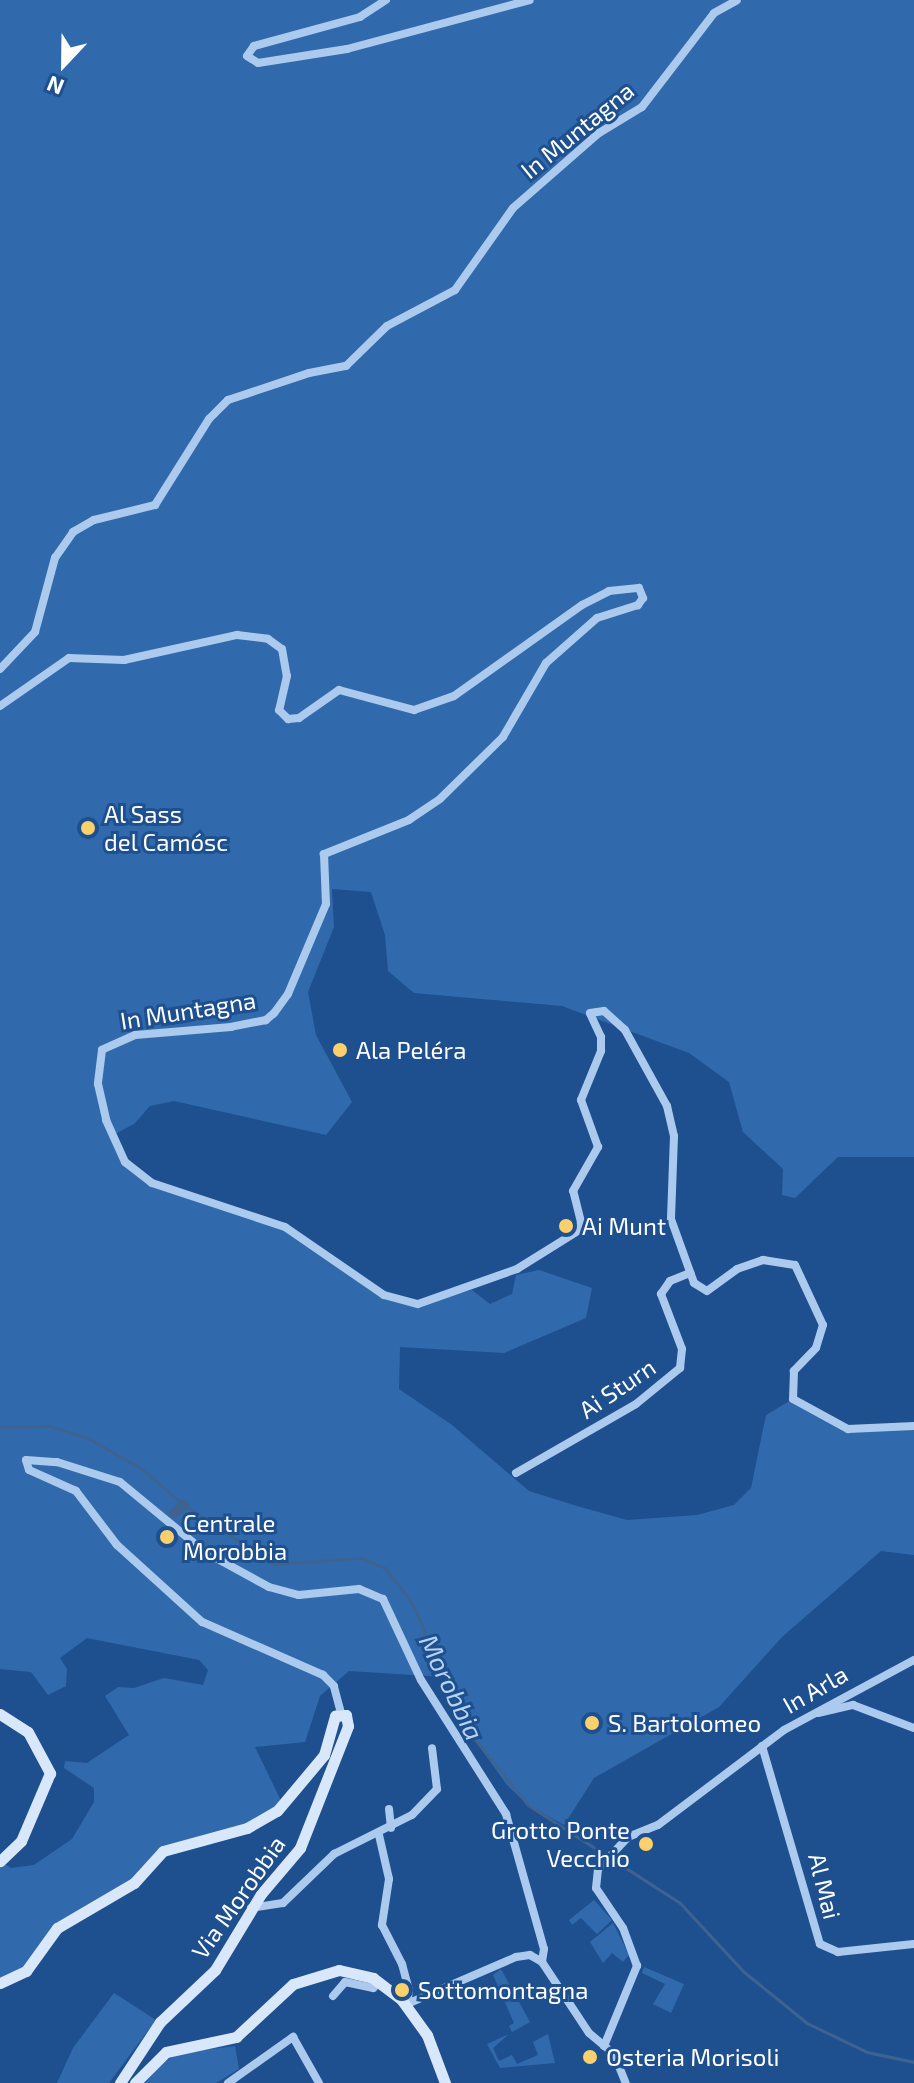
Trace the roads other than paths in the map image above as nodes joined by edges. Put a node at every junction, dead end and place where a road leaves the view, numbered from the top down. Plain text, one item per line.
1 (386, 0) edge
2 (530, 0) edge
3 (737, 0) edge
4 (0, 669) edge
5 (0, 706) edge
6 (690, 1273) junction
7 (914, 1426) edge
8 (516, 1473) dead end
9 (914, 1660) edge
10 (343, 1713) junction
11 (813, 1713) junction
12 (0, 1714) edge
13 (914, 1728) edge
14 (762, 1746) junction
15 (432, 1748) dead end
16 (389, 1809) dead end
17 (391, 1828) junction
18 (379, 1835) junction
19 (0, 1861) edge
20 (251, 1908) junction
21 (914, 1944) edge
22 (542, 1962) junction
23 (380, 1982) junction
24 (0, 1983) edge
25 (333, 1996) dead end
26 (407, 2005) junction
27 (604, 2046) junction
28 (242, 2073) junction
29 (120, 2083) edge
30 (135, 2083) edge
31 (228, 2083) edge
32 (248, 2083) edge
33 (319, 2083) edge
34 (445, 2083) edge
35 (626, 2083) edge

1 - 2 street
3 - 4 street, In Muntagna
5 - 6 street, In Muntagna
6 - 7 street
6 - 8 street, Ai Sturn
9 - 11 street, In Arla
10 - 20 street, Via Morobbia
10 - 22 street
10 - 24 street
11 - 13 street
11 - 14 street, In Arla
12 - 19 street
14 - 21 street, Al Mai
14 - 27 street, In Arla
15 - 17 street
16 - 17 street
17 - 18 street
18 - 20 street
18 - 26 street
20 - 29 street, Via Morobbia
22 - 26 street
22 - 27 street
23 - 25 street
23 - 26 street
23 - 30 street
26 - 34 street
27 - 35 street
28 - 31 street
28 - 32 street
28 - 33 street

